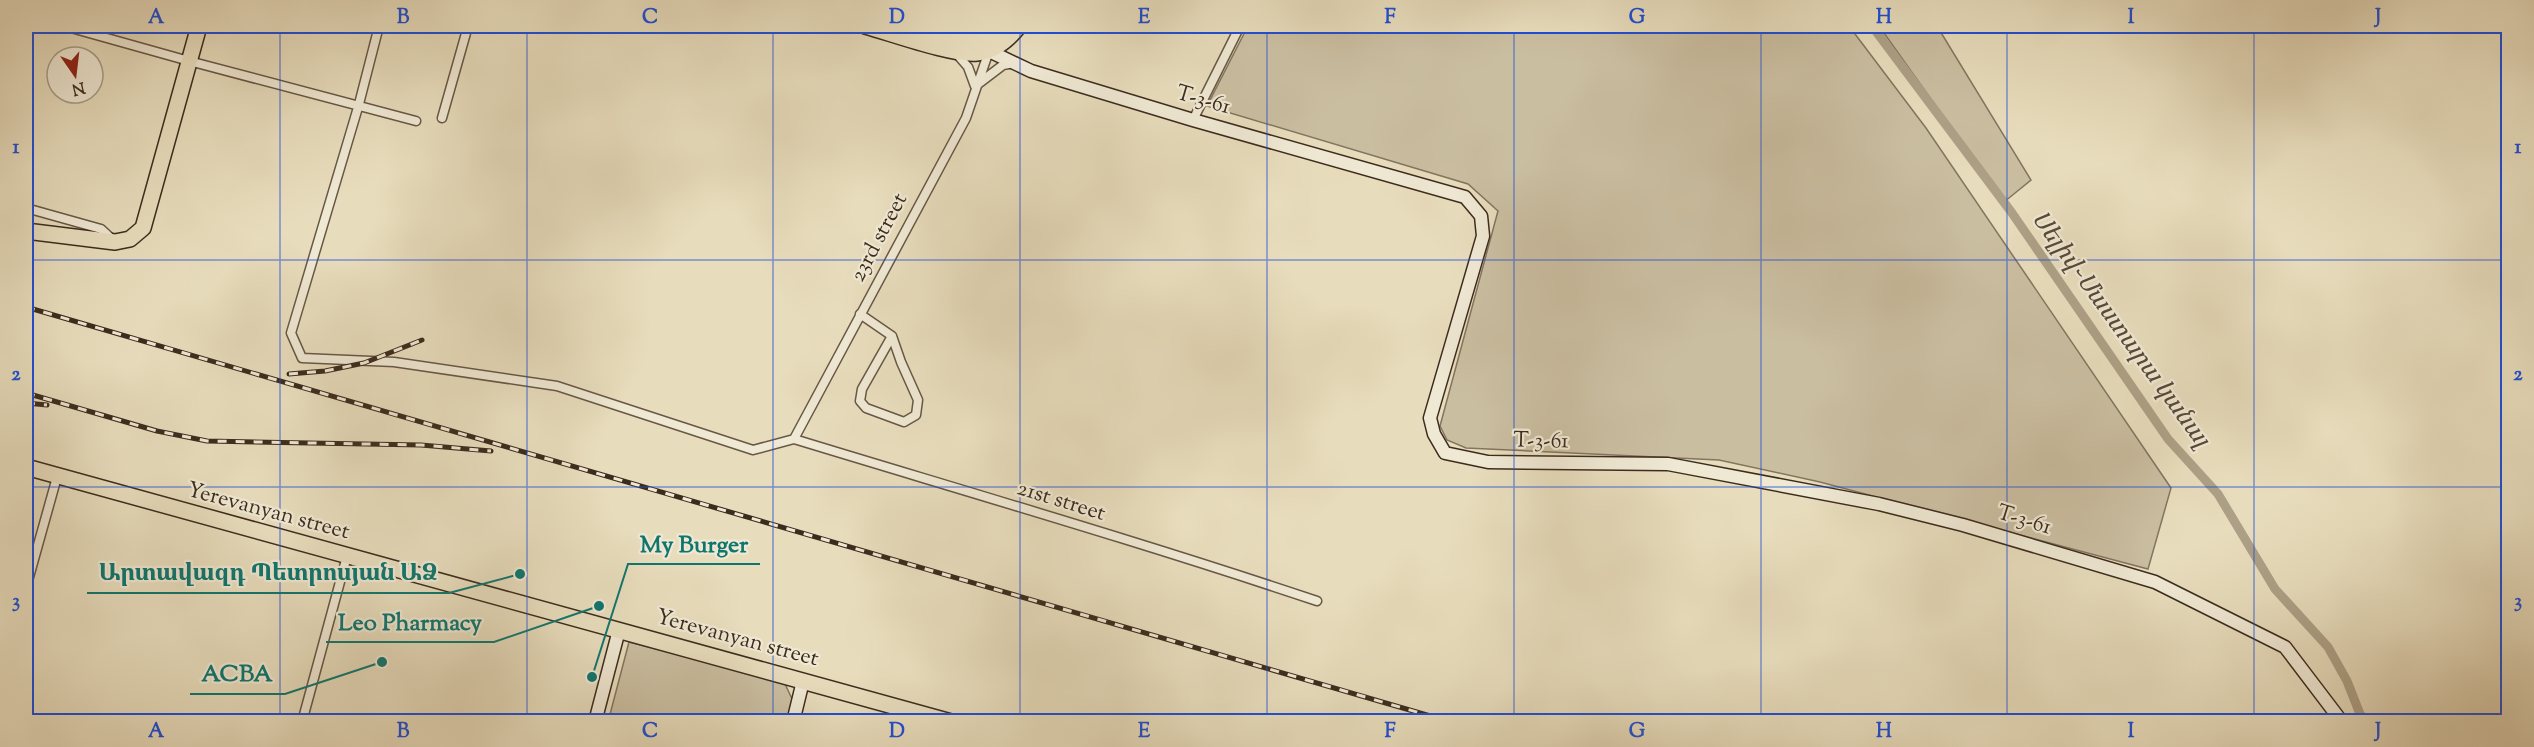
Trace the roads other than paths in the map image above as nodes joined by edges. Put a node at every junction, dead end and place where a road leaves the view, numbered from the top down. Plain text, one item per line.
1 (64, 26) edge
2 (199, 26) edge
3 (379, 26) edge
4 (468, 26) edge
5 (865, 26) edge
6 (905, 26) edge
7 (1240, 26) edge
8 (1013, 27) edge
9 (986, 45) junction
10 (953, 50) junction
11 (189, 61) junction
12 (1015, 63) junction
13 (975, 87) junction
14 (359, 104) junction
15 (442, 118) dead end
16 (1193, 120) junction
17 (416, 121) dead end
18 (26, 208) edge
19 (26, 231) edge
20 (115, 242) junction
21 (860, 314) junction
22 (892, 336) junction
23 (794, 439) junction
24 (26, 467) edge
25 (57, 477) junction
26 (347, 556) junction
27 (26, 588) edge
28 (1317, 601) dead end
29 (619, 630) junction
30 (803, 681) junction
31 (302, 722) edge
32 (595, 722) edge
33 (793, 722) edge
34 (951, 722) edge
35 (2342, 722) edge

1 - 11 street
2 - 11 highway
3 - 14 street
4 - 15 street
5 - 10 highway
6 - 9 highway
7 - 16 street
8 - 9 highway
8 - 12 street
9 - 10 highway
9 - 12 street, T-3-61
9 - 13 street, 23rd street
10 - 13 street
11 - 14 street
11 - 20 highway
12 - 13 street
12 - 16 street, T-3-61
13 - 21 street, 23rd street
14 - 17 street
14 - 23 street
16 - 35 street, T-3-61
18 - 20 street
19 - 20 highway
21 - 22 street
21 - 23 street, 23rd street
22 - 22 street
23 - 28 street, 21st street
24 - 25 highway, Yerevanyan street
25 - 26 highway, Yerevanyan street
25 - 27 street
26 - 29 highway, Yerevanyan street
26 - 31 street
29 - 30 highway, Yerevanyan street
29 - 32 street
30 - 33 street
30 - 34 highway, Yerevanyan street

